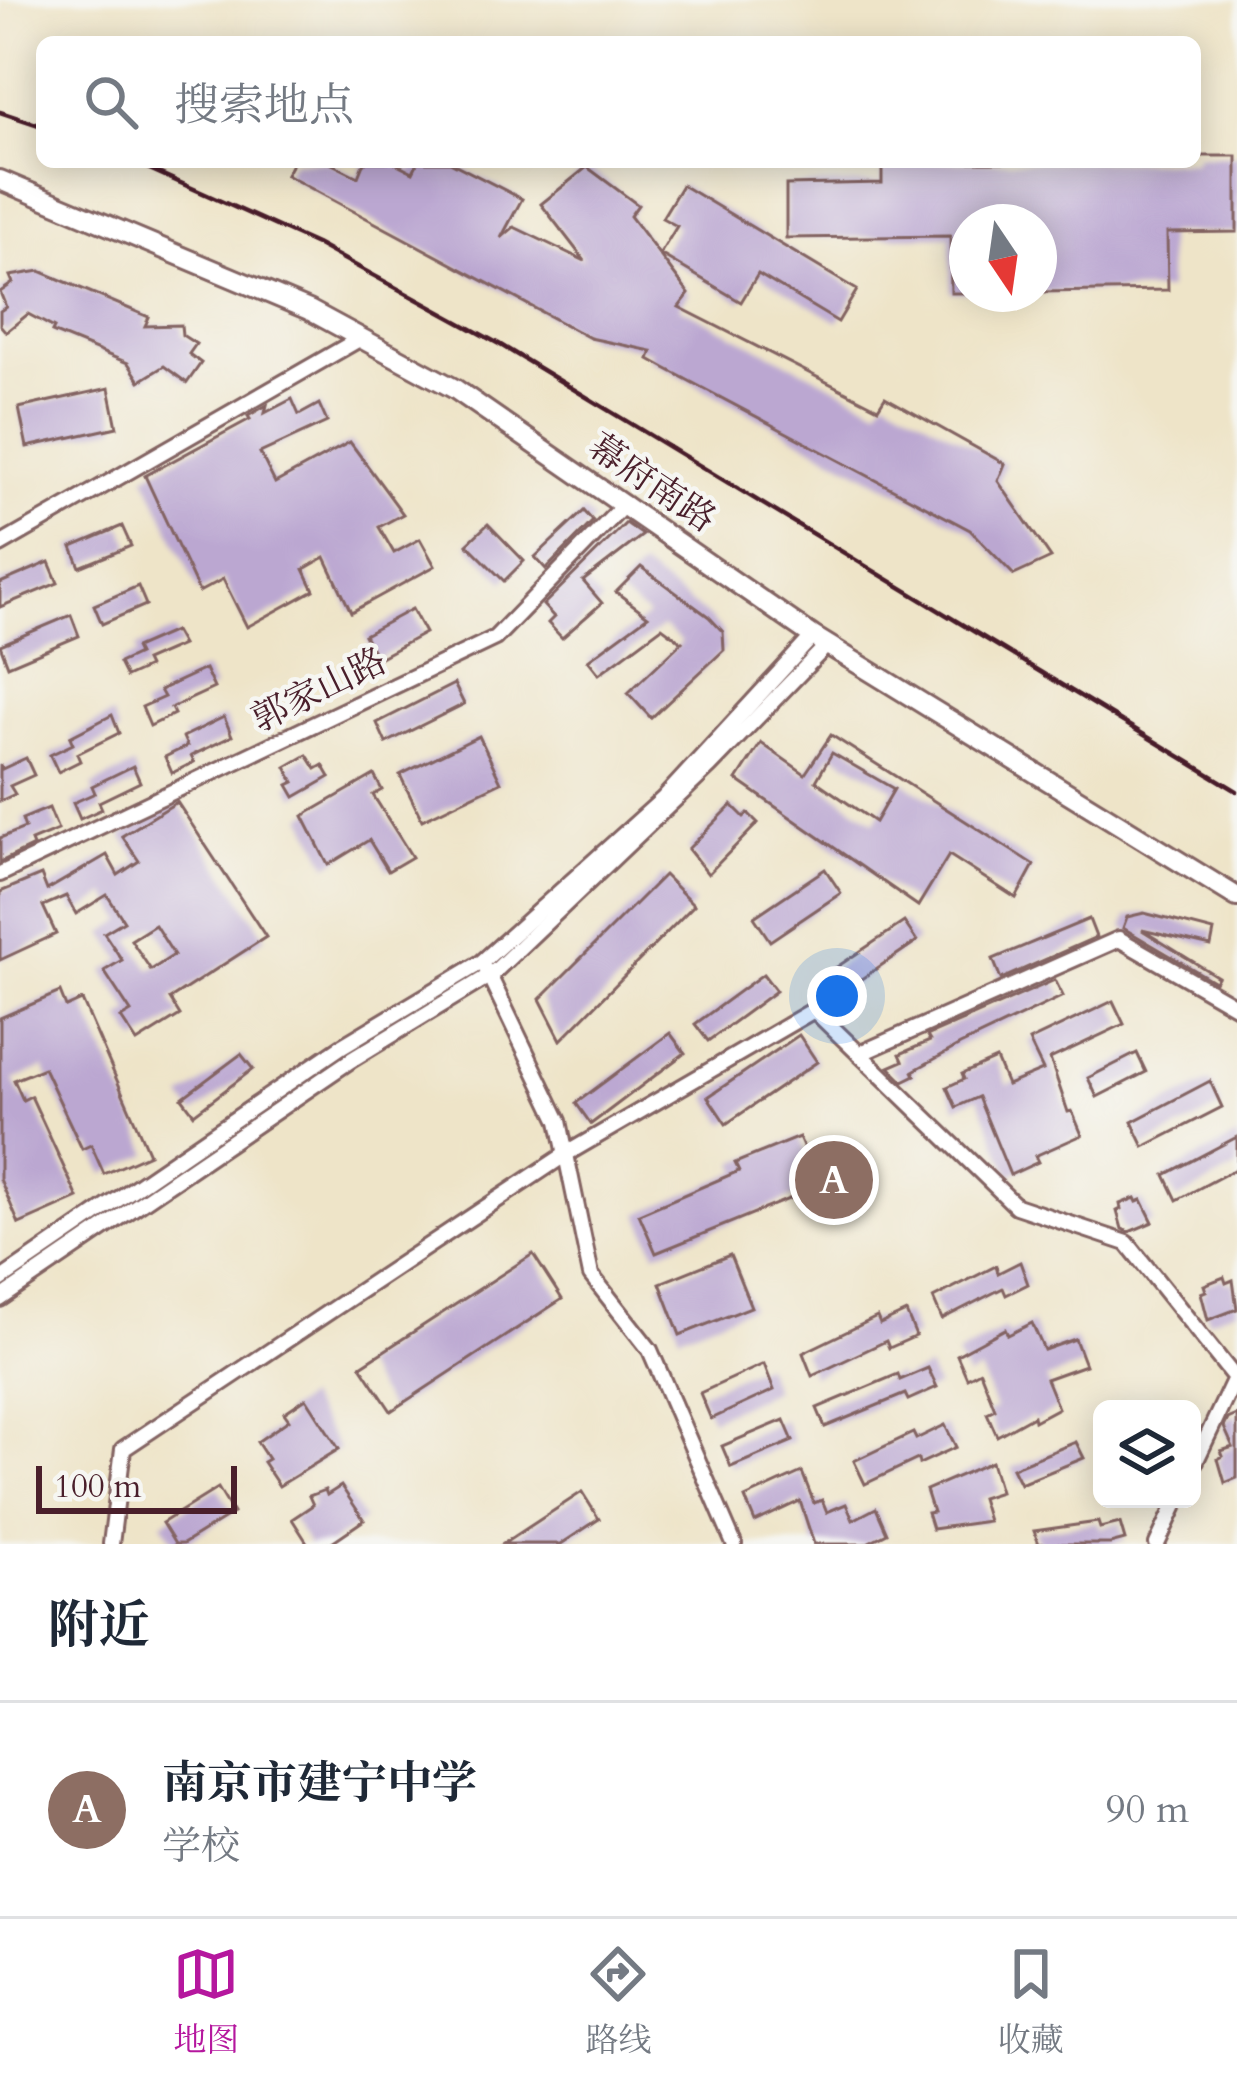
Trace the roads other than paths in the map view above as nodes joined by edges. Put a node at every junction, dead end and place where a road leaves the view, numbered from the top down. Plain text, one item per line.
1 (0, 180) edge
2 (361, 338) junction
3 (625, 503) junction
4 (0, 545) edge
5 (821, 640) junction
6 (0, 874) edge
7 (1237, 897) edge
8 (482, 962) junction
9 (1237, 1007) edge
10 (859, 1054) junction
11 (566, 1154) junction
12 (0, 1280) edge
13 (0, 1299) edge
14 (1201, 1450) edge
15 (1174, 1508) edge
16 (111, 1544) edge
17 (734, 1544) edge
18 (1157, 1544) edge

1 - 2 street, 幕府南路
2 - 3 street, 幕府南路
2 - 4 street
3 - 5 street, 幕府南路
3 - 6 street, 郭家山路
5 - 7 street, 幕府南路
5 - 8 street
5 - 13 street
8 - 11 street
8 - 12 street
9 - 10 street
10 - 11 street
10 - 14 street
11 - 16 street
11 - 17 street
15 - 18 street

